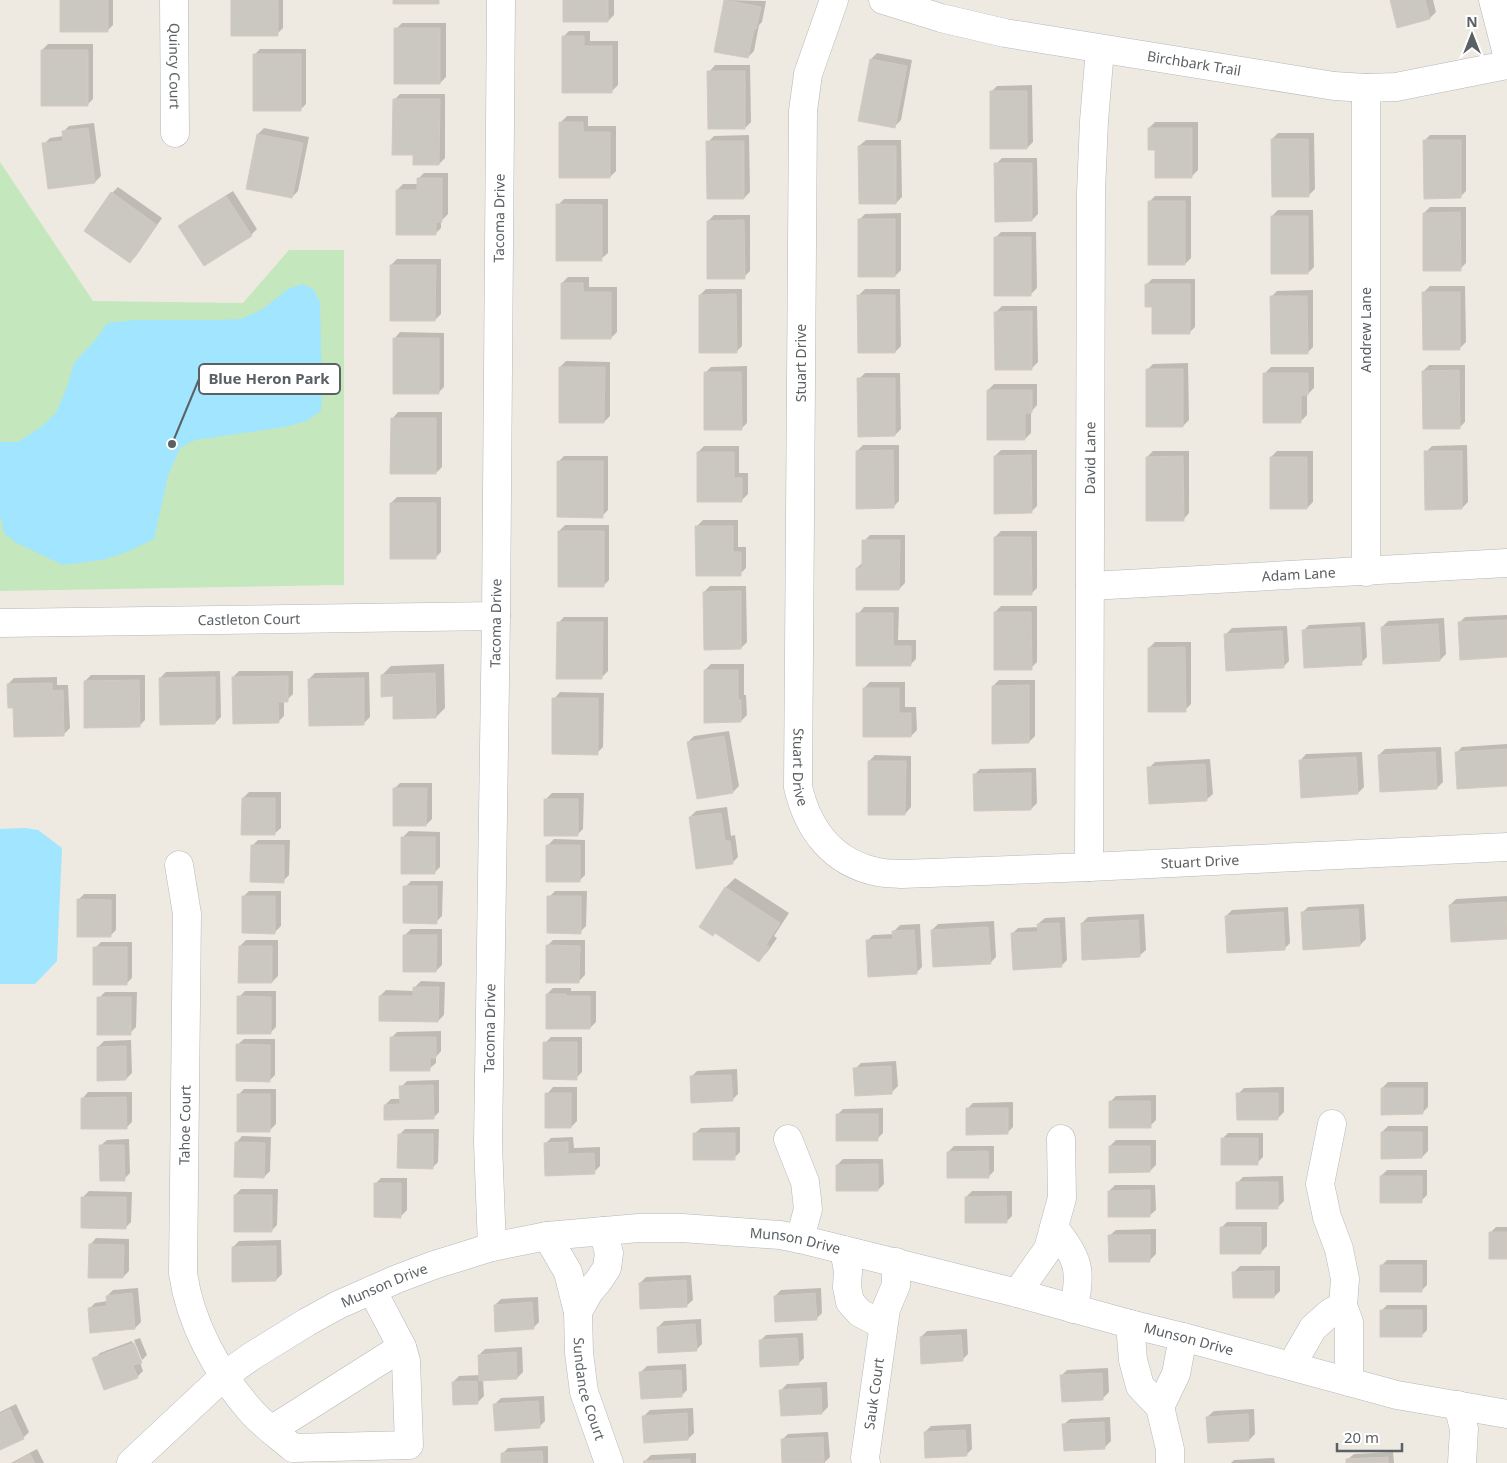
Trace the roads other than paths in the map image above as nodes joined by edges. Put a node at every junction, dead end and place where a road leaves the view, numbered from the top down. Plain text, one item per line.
1 (174, 0) edge
2 (501, 0) edge
3 (834, 0) edge
4 (883, 0) edge
5 (1493, 0) edge
6 (1100, 49) junction
7 (1507, 54) edge
8 (1507, 65) edge
9 (1366, 88) junction
10 (175, 133) dead end
11 (1507, 563) edge
12 (1366, 572) junction
13 (1090, 586) junction
14 (496, 616) junction
15 (0, 623) edge
16 (1507, 847) edge
17 (179, 865) dead end
18 (1089, 867) junction
19 (1332, 1124) dead end
20 (788, 1139) dead end
21 (1061, 1140) dead end
22 (1054, 1228) junction
23 (603, 1231) junction
24 (547, 1236) junction
25 (800, 1239) junction
26 (492, 1247) junction
27 (844, 1250) junction
28 (896, 1262) junction
29 (372, 1290) junction
30 (1017, 1293) junction
31 (1343, 1306) junction
32 (1073, 1308) junction
33 (578, 1312) junction
34 (1130, 1324) junction
35 (883, 1325) junction
36 (1183, 1337) junction
37 (402, 1347) junction
38 (1291, 1366) junction
39 (224, 1376) junction
40 (1349, 1382) junction
41 (1458, 1405) junction
42 (1160, 1407) junction
43 (1507, 1414) edge
44 (272, 1430) junction
45 (131, 1463) edge
46 (609, 1463) edge
47 (866, 1463) edge
48 (1170, 1463) edge
49 (1462, 1463) edge

1 - 10 street, Quincy Court
2 - 14 street, Tacoma Drive
3 - 18 street, Stuart Drive
4 - 6 street, Birchbark Trail
5 - 7 street
6 - 9 street, Birchbark Trail
6 - 13 street, David Lane
8 - 9 street, Birchbark Trail
9 - 12 street, Andrew Lane
11 - 12 street, Adam Lane
12 - 13 street, Adam Lane
13 - 18 street, David Lane
14 - 15 street, Castleton Court
14 - 26 street, Tacoma Drive
16 - 18 street, Stuart Drive
17 - 39 street, Tahoe Court
19 - 31 street
20 - 25 street
21 - 22 street
22 - 30 street
22 - 32 street
23 - 24 street, Munson Drive
23 - 25 street, Munson Drive
23 - 33 street
24 - 26 street, Munson Drive
24 - 33 street, Sundance Court
25 - 27 street, Munson Drive
26 - 29 street, Munson Drive
27 - 28 street, Munson Drive
27 - 35 street
28 - 30 street, Munson Drive
28 - 35 street, Sauk Court
29 - 37 street
29 - 39 street, Munson Drive
30 - 32 street, Munson Drive
31 - 38 street
31 - 40 street
32 - 34 street, Munson Drive
33 - 46 street, Sundance Court
34 - 36 street, Munson Drive
34 - 42 street
35 - 47 street, Sauk Court
36 - 38 street, Munson Drive
36 - 42 street
37 - 44 street
37 - 44 street, Tahoe Court
38 - 40 street, Munson Drive
39 - 44 street, Tahoe Court
39 - 45 street, Munson Drive
40 - 41 street, Munson Drive
41 - 43 street, Munson Drive
41 - 49 street
42 - 48 street

